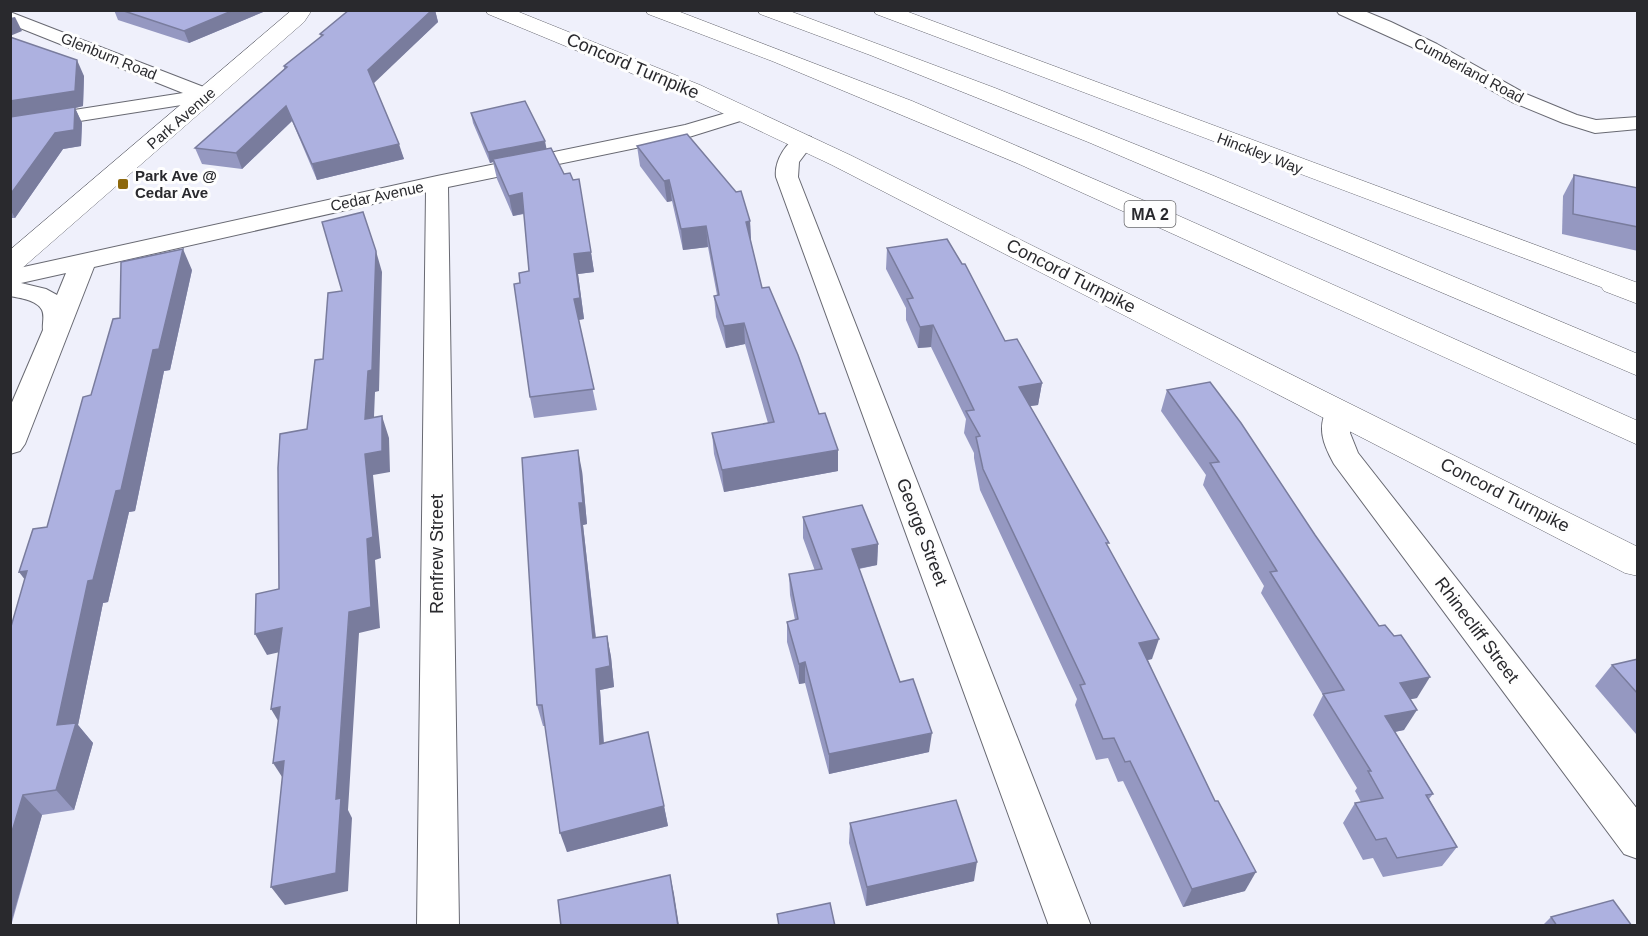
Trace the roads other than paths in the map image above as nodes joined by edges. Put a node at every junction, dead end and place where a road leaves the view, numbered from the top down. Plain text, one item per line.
1 (495, 10) edge
2 (655, 10) edge
3 (767, 10) edge
4 (883, 10) edge
5 (1345, 10) edge
6 (304, 13) edge
7 (10, 17) edge
8 (207, 95) junction
9 (743, 114) junction
10 (1638, 123) edge
11 (10, 126) edge
12 (803, 142) junction
13 (437, 183) junction
14 (84, 260) junction
15 (10, 264) edge
16 (10, 278) edge
17 (10, 288) edge
18 (1630, 292) edge
19 (55, 328) junction
20 (1638, 366) edge
21 (1339, 412) junction
22 (1638, 434) edge
23 (10, 444) edge
24 (1638, 563) edge
25 (1638, 841) edge
26 (438, 926) edge
27 (1070, 926) edge

1 - 9 main road, Concord Turnpike
2 - 22 main road, MA 2
3 - 20 main road
4 - 18 main road, Hinckley Way
5 - 10 street, Cumberland Road
6 - 8 main road, Park Avenue
7 - 8 street, Glenburn Road
8 - 11 street
8 - 15 main road, Park Avenue
9 - 12 main road, Concord Turnpike
9 - 13 street, Cedar Avenue
12 - 21 main road, Concord Turnpike
12 - 27 street, George Street
13 - 14 street, Cedar Avenue
13 - 26 street, Renfrew Street
14 - 16 street, Cedar Avenue
14 - 19 street
17 - 19 street
19 - 23 street
21 - 24 main road, Concord Turnpike
21 - 25 street, Rhinecliff Street

